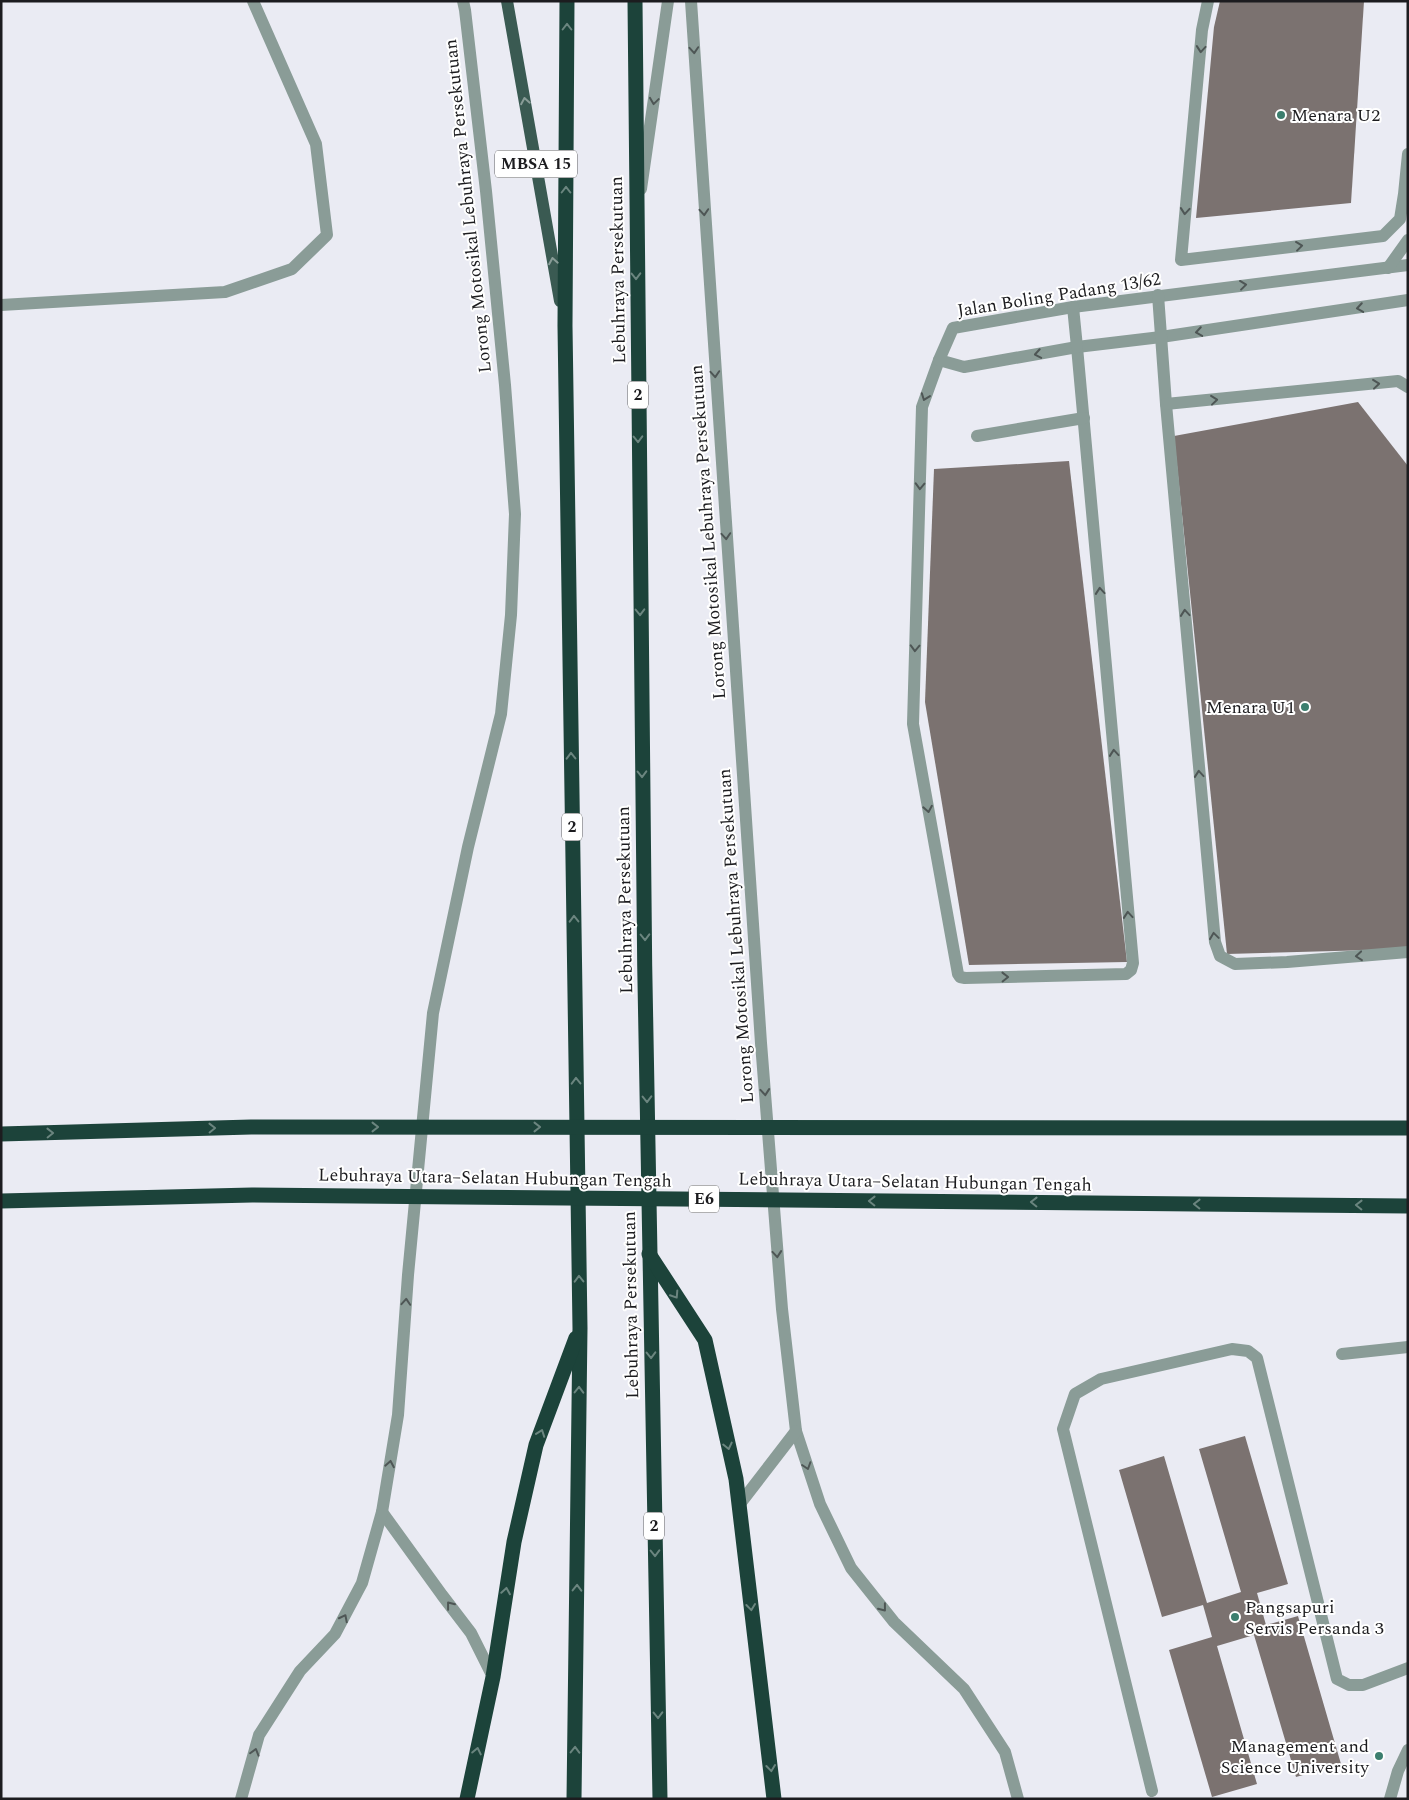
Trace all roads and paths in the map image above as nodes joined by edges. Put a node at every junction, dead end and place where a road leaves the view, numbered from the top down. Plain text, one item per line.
1 (253, 1) edge
2 (463, 1) edge
3 (507, 1) edge
4 (567, 1) edge
5 (635, 1) edge
6 (668, 1) edge
7 (691, 1) edge
8 (1208, 1) edge
9 (1408, 154) edge
10 (636, 228) junction
11 (1408, 240) edge
12 (1408, 265) edge
13 (1388, 268) junction
14 (1158, 295) junction
15 (1408, 300) edge
16 (1, 305) edge
17 (1073, 307) junction
18 (565, 326) junction
19 (1161, 337) junction
20 (1078, 347) junction
21 (939, 360) junction
22 (1408, 387) edge
23 (1166, 404) junction
24 (1084, 418) junction
25 (976, 436) dead end
26 (1408, 952) edge
27 (1408, 1128) edge
28 (1, 1134) edge
29 (1, 1202) edge
30 (1408, 1206) edge
31 (648, 1254) junction
32 (580, 1328) junction
33 (1408, 1347) edge
34 (1342, 1354) dead end
35 (796, 1432) junction
36 (739, 1505) junction
37 (382, 1512) junction
38 (1408, 1668) edge
39 (493, 1677) junction
40 (1408, 1750) edge
41 (1152, 1791) dead end
42 (241, 1799) edge
43 (468, 1799) edge
44 (574, 1799) edge
45 (660, 1799) edge
46 (774, 1799) edge
47 (1018, 1799) edge
48 (1390, 1799) edge

1 - 16 street
37 -> 2 street, Lorong Motosikal Lebuhraya Persekutuan
18 -> 3 main road, MBSA 15
18 -> 4 highway, 2
5 - 10 highway, Lebuhraya Persekutuan / 2
6 -> 10 street
7 -> 35 street, Lorong Motosikal Lebuhraya Persekutuan
8 -> 9 street
10 -> 31 highway, Lebuhraya Persekutuan / 2
11 - 13 street
12 - 13 street, Jalan Boling Padang 13/62
14 -> 13 street, Jalan Boling Padang 13/62
14 - 17 street, Jalan Boling Padang 13/62
14 - 19 street
15 -> 19 street
17 - 20 street
17 - 21 street, Jalan Boling Padang 13/62
32 -> 18 highway, 2
19 - 20 street
19 - 23 street
20 -> 21 street
20 - 24 street
21 -> 24 street
23 -> 22 street
26 -> 23 street
24 - 25 street
28 -> 27 highway
30 -> 29 highway, Lebuhraya Utara–Selatan Hubungan Tengah / E6
31 -> 36 highway
31 -> 45 highway, Lebuhraya Persekutuan / 2
39 -> 32 highway
44 -> 32 highway, 2
33 - 34 street
35 - 36 street
35 -> 47 street, Lorong Motosikal Lebuhraya Persekutuan
36 -> 46 highway
39 -> 37 street
42 -> 37 street, Lorong Motosikal Lebuhraya Persekutuan
38 - 41 street
43 -> 39 highway
40 - 48 street

